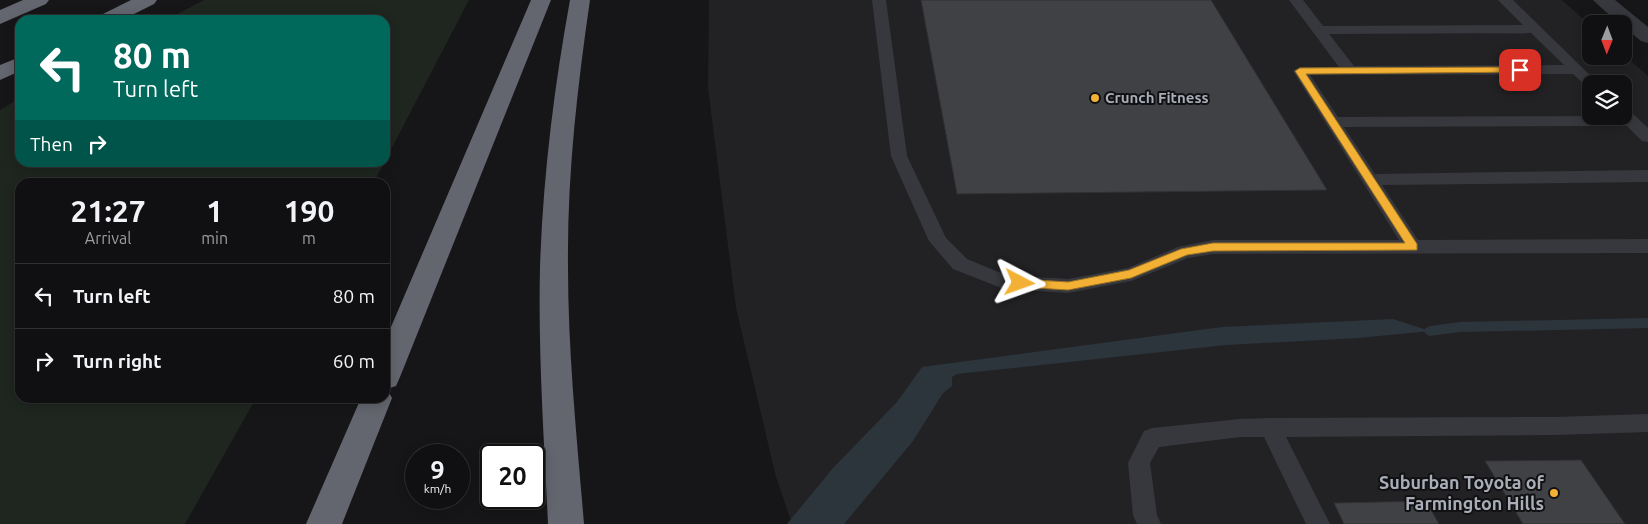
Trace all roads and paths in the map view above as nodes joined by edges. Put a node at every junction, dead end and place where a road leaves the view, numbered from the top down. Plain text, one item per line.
1 (39, 0) edge
2 (147, 0) edge
3 (542, 0) edge
4 (580, 0) edge
5 (879, 0) edge
6 (1296, 0) edge
7 (1505, 0) edge
8 (1604, 0) edge
9 (116, 15) edge
10 (0, 18) edge
11 (1535, 29) junction
12 (1319, 30) junction
13 (1648, 37) edge
14 (15, 65) edge
15 (1578, 70) junction
16 (1350, 71) junction
17 (0, 72) edge
18 (1583, 75) edge
19 (1582, 119) edge
20 (1333, 122) junction
21 (1632, 122) edge
22 (1648, 137) edge
23 (1648, 176) edge
24 (1370, 180) junction
25 (1648, 246) edge
26 (1413, 247) junction
27 (390, 365) edge
28 (374, 403) edge
29 (1648, 423) edge
30 (1270, 427) junction
31 (324, 524) edge
32 (566, 524) edge
33 (1149, 524) edge
34 (1318, 524) edge

1 - 10 highway
2 - 9 highway
3 - 27 highway
4 - 32 highway
5 - 26 lane
6 - 12 lane
7 - 11 lane
8 - 13 street
11 - 12 lane
11 - 15 lane
12 - 16 lane
14 - 17 highway
15 - 16 lane
15 - 18 lane
16 - 20 lane
19 - 20 lane
20 - 24 lane
21 - 22 lane
23 - 24 lane
24 - 26 lane
25 - 26 lane
28 - 31 highway
29 - 30 lane
30 - 33 lane
30 - 34 lane

